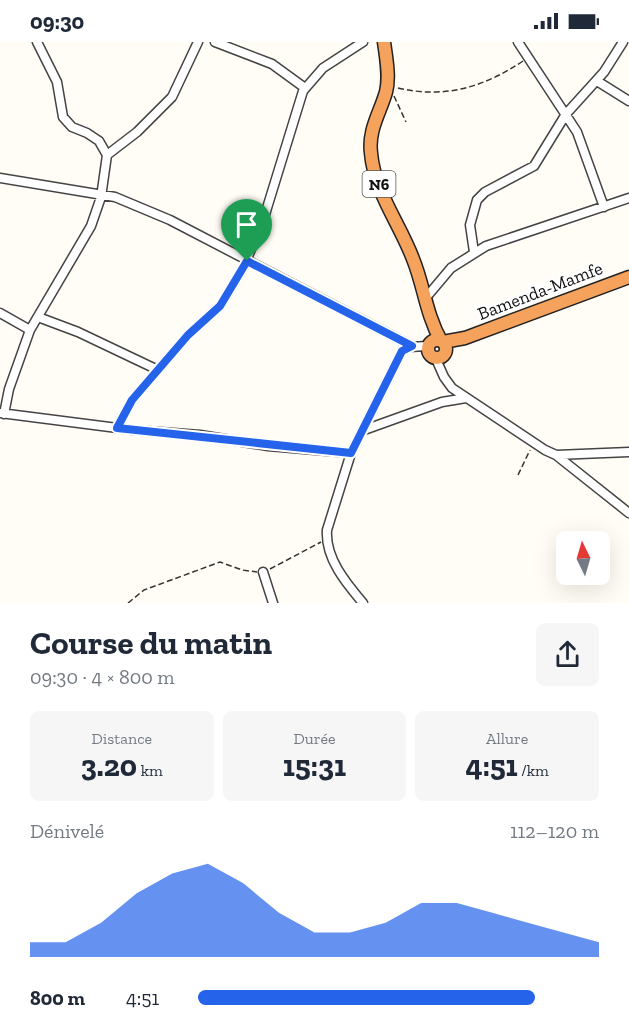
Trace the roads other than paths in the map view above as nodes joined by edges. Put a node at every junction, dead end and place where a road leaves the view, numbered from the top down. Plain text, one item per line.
1 (37, 42) edge
2 (198, 42) edge
3 (216, 42) edge
4 (363, 42) edge
5 (384, 42) edge
6 (518, 42) edge
7 (623, 42) edge
8 (597, 81) junction
9 (305, 88) junction
10 (629, 101) edge
11 (566, 114) junction
12 (107, 155) junction
13 (0, 178) edge
14 (101, 196) junction
15 (629, 198) edge
16 (604, 207) junction
17 (474, 252) junction
18 (247, 261) junction
19 (629, 277) edge
20 (424, 300) junction
21 (0, 313) edge
22 (38, 317) junction
23 (30, 330) junction
24 (412, 346) junction
25 (437, 347) junction
26 (158, 370) junction
27 (466, 398) junction
28 (2, 414) edge
29 (117, 428) junction
30 (364, 430) junction
31 (629, 452) edge
32 (351, 453) junction
33 (556, 455) junction
34 (629, 513) edge
35 (264, 572) road end
36 (273, 603) edge
37 (363, 603) edge

1 - 12 street
2 - 12 street
3 - 9 street
4 - 9 street
5 - 20 highway, N6
6 - 11 street
7 - 8 street
8 - 10 street
8 - 11 street
9 - 18 street
11 - 16 street
11 - 17 street
12 - 14 street
13 - 14 street
14 - 18 street
14 - 22 street
15 - 16 street
16 - 17 street
17 - 20 street
18 - 24 street
18 - 26 street
19 - 25 highway, Bamenda-Mamfe
20 - 25 highway, N6
21 - 23 street
22 - 23 street
22 - 26 street
23 - 28 street
24 - 25 street
24 - 30 street
25 - 27 street
26 - 29 street
27 - 30 street
27 - 33 street
28 - 29 street
29 - 32 street
30 - 32 street
31 - 33 street
32 - 37 street
33 - 34 street
35 - 36 street

